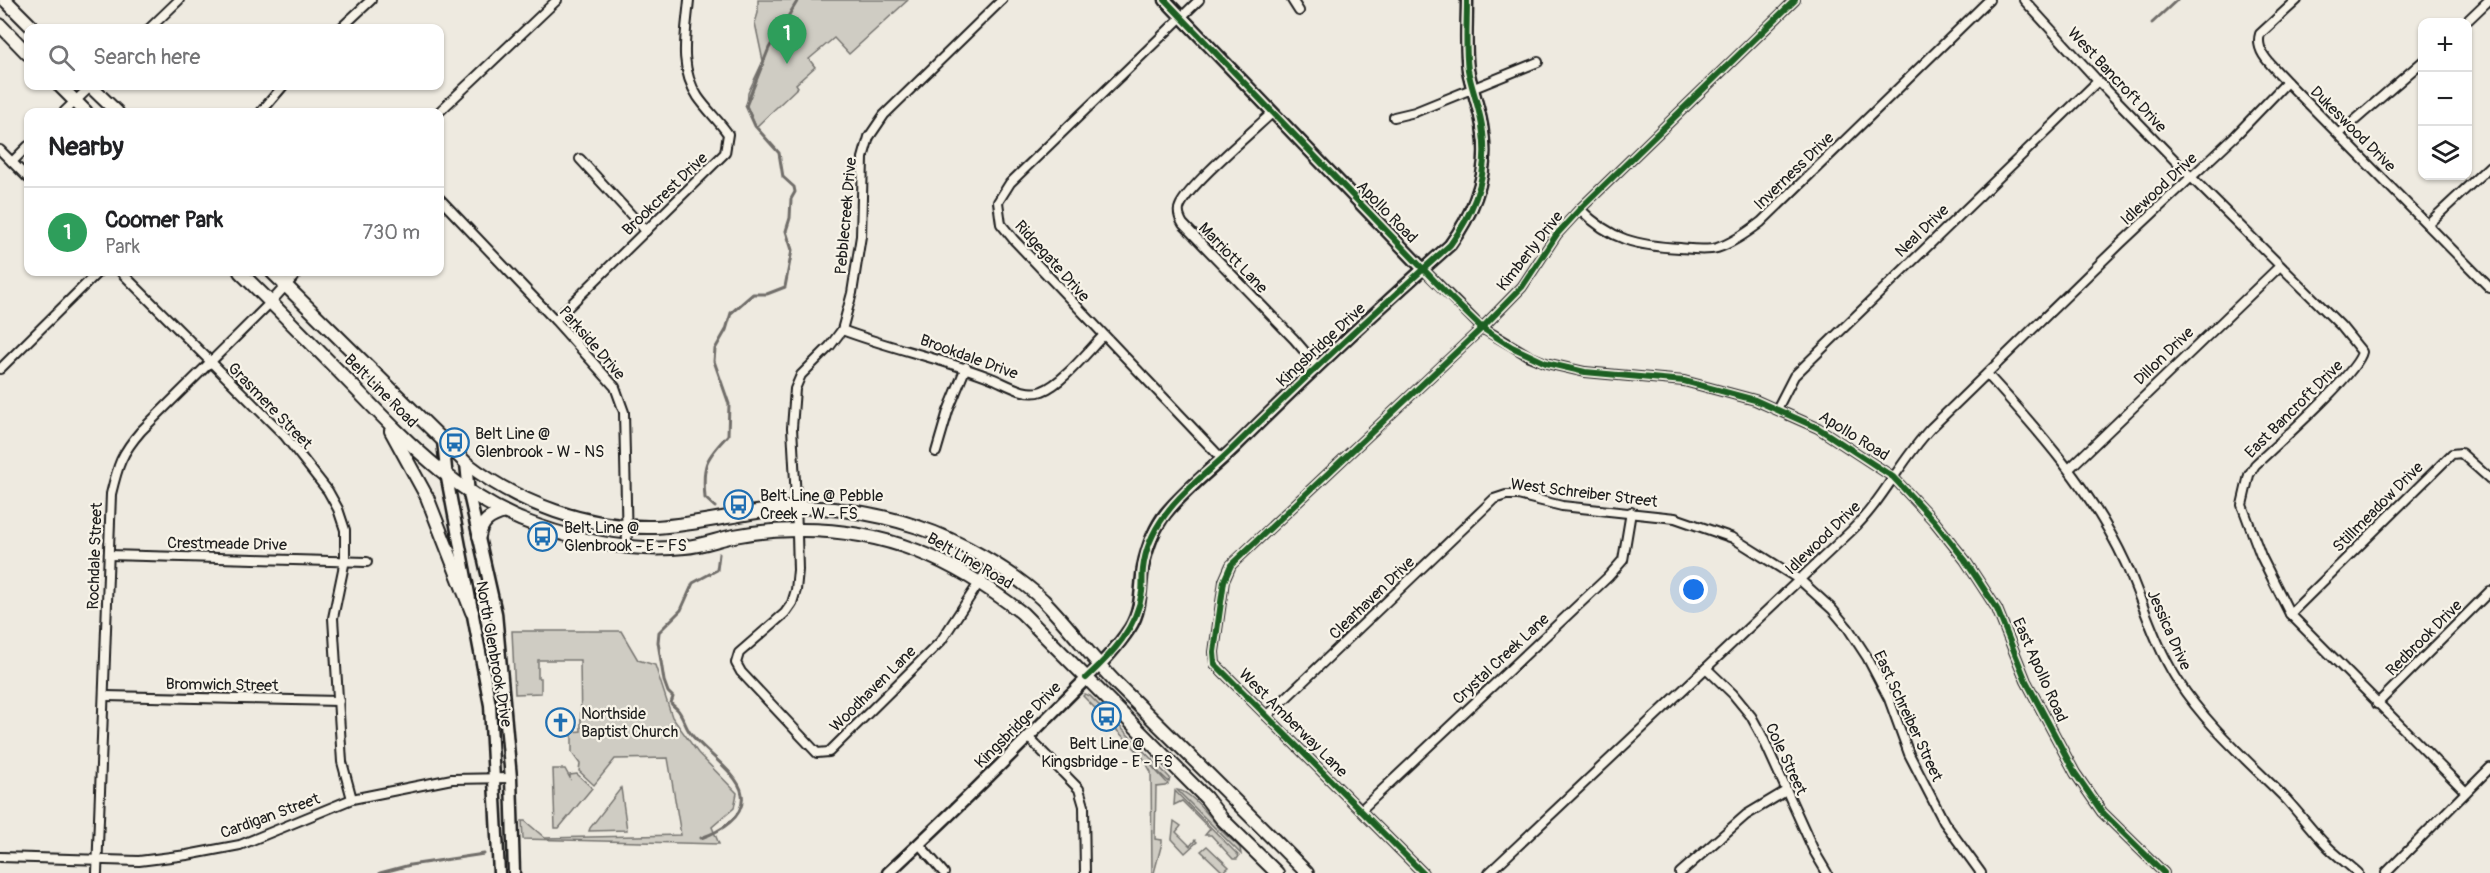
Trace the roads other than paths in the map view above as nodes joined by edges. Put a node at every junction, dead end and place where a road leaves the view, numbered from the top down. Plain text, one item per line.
1 (5, 0) edge
2 (179, 0) edge
3 (371, 0) edge
4 (557, 0) edge
5 (689, 0) edge
6 (1002, 0) edge
7 (1165, 0) edge
8 (1199, 0) edge
9 (1292, 0) edge
10 (1467, 0) edge
11 (1795, 0) edge
12 (1989, 0) edge
13 (2024, 0) edge
14 (2297, 0) edge
15 (2489, 0) edge
16 (1299, 11) dead end
17 (1180, 16) junction
18 (2470, 18) edge
19 (29, 24) edge
20 (154, 24) edge
21 (345, 24) edge
22 (0, 25) edge
23 (24, 50) edge
24 (1538, 62) dead end
25 (2418, 65) edge
26 (2098, 81) junction
27 (2287, 82) junction
28 (1472, 87) junction
29 (64, 90) edge
30 (87, 90) edge
31 (95, 90) edge
32 (280, 90) edge
33 (76, 102) junction
34 (69, 108) edge
35 (82, 108) edge
36 (113, 108) edge
37 (264, 108) edge
38 (443, 108) edge
39 (1272, 112) junction
40 (1394, 117) dead end
41 (2339, 134) junction
42 (0, 150) edge
43 (24, 150) edge
44 (580, 159) dead end
45 (12, 162) junction
46 (2490, 166) edge
47 (24, 174) edge
48 (2191, 177) junction
49 (444, 203) edge
50 (1580, 209) junction
51 (2428, 224) junction
52 (646, 231) junction
53 (2280, 266) junction
54 (1423, 269) junction
55 (94, 276) edge
56 (125, 276) edge
57 (244, 276) edge
58 (276, 276) edge
59 (294, 276) edge
60 (285, 285) junction
61 (2490, 288) edge
62 (271, 302) junction
63 (555, 320) junction
64 (1482, 328) junction
65 (842, 330) junction
66 (1103, 336) junction
67 (210, 363) junction
68 (1318, 367) junction
69 (966, 368) junction
70 (0, 369) edge
71 (1987, 374) junction
72 (1777, 409) junction
73 (384, 419) junction
74 (443, 441) junction
75 (936, 452) dead end
76 (1222, 459) junction
77 (466, 463) junction
78 (2068, 469) junction
79 (1893, 477) junction
80 (447, 478) junction
81 (2490, 479) edge
82 (469, 494) junction
83 (1494, 499) joint
84 (796, 509) junction
85 (504, 512) junction
86 (1631, 512) junction
87 (627, 526) junction
88 (797, 530) junction
89 (479, 536) junction
90 (627, 546) junction
91 (108, 555) junction
92 (345, 560) junction
93 (367, 562) dead end
94 (992, 563) junction
95 (1231, 565) joint
96 (1800, 580) junction
97 (978, 582) junction
98 (2490, 591) edge
99 (472, 612) junction
100 (2290, 614) junction
101 (736, 663) joint
102 (1100, 666) junction
103 (1706, 668) junction
104 (1086, 678) junction
105 (105, 696) junction
106 (339, 701) junction
107 (2377, 704) junction
108 (1267, 716) junction
109 (1028, 737) junction
110 (2490, 768) edge
111 (494, 778) junction
112 (511, 778) junction
113 (1786, 792) junction
114 (2466, 792) junction
115 (352, 799) junction
116 (1361, 810) junction
117 (1272, 837) junction
118 (919, 844) junction
119 (1257, 852) junction
120 (0, 856) edge
121 (97, 860) junction
122 (97, 873) edge
123 (500, 873) edge
124 (514, 873) edge
125 (888, 873) edge
126 (944, 873) edge
127 (1085, 873) edge
128 (1277, 873) edge
129 (1307, 873) edge
130 (1423, 873) edge
131 (1489, 873) edge
132 (1680, 873) edge
133 (1827, 873) edge
134 (1981, 873) edge
135 (2164, 873) edge
136 (2358, 873) edge
137 (2386, 873) edge

1 - 19 main road
2 - 20 street
3 - 21 street
4 - 38 street
5 - 52 street, Brookcrest Drive
6 - 65 street, Pebblecreek Drive
7 - 17 street, Apollo Road
8 - 17 street, Ridgegate Drive
9 - 16 street
10 - 28 street, Kingsbridge Drive
11 - 50 street, Kimberly Drive
12 - 50 street, Inverness Drive
13 - 26 street, West Bancroft Drive
14 - 27 street, Dukeswood Drive
15 - 18 street
17 - 39 street, Apollo Road
17 - 66 street, Ridgegate Drive
22 - 23 main road
24 - 28 street
25 - 41 street
26 - 48 street, West Bancroft Drive
26 - 72 street, Neal Drive
27 - 41 street, Dukeswood Drive
27 - 48 street, Idlewood Drive
28 - 40 street
28 - 54 street, Kingsbridge Drive
29 - 33 main road
30 - 33 street
31 - 36 main road
32 - 37 street
33 - 34 street
33 - 35 main road
39 - 54 street, Apollo Road
39 - 68 street, Marriott Lane
41 - 51 street, Dukeswood Drive
42 - 45 street
43 - 45 street
44 - 52 street
45 - 47 street
46 - 51 street
48 - 53 street, East Bancroft Drive
48 - 71 street, Idlewood Drive
49 - 63 street, Parkside Drive
50 - 64 street, Kimberly Drive
51 - 61 street, Dukeswood Drive
52 - 63 street, Brookcrest Drive
53 - 78 street, Dillon Drive
53 - 100 street, East Bancroft Drive
54 - 64 street, Apollo Road
54 - 68 street, Kingsbridge Drive
55 - 70 street
56 - 67 street, Grasmere Street
57 - 62 main road, Belt Line Road
58 - 60 main road, Belt Line Road
59 - 60 street, Rochdale Street
60 - 62 street, Rochdale Street
60 - 74 main road, Belt Line Road
62 - 67 street, Rochdale Street
62 - 73 main road, Belt Line Road
63 - 87 street, Parkside Drive
64 - 72 street, Apollo Road
64 - 95 street, Kimberly Drive
65 - 69 street, Brookdale Drive
65 - 84 street, Pebblecreek Drive
66 - 69 street, Brookdale Drive
66 - 76 street, Ridgegate Drive
67 - 91 street, Rochdale Street
67 - 92 street, Grasmere Street
68 - 76 street, Kingsbridge Drive
69 - 75 street
71 - 78 street, Jessica Drive
71 - 79 street, Idlewood Drive
72 - 79 street, Apollo Road
73 - 80 main road, Belt Line Road
73 - 99 main road
74 - 77 main road, Belt Line Road
74 - 80 street, North Glenbrook Drive
76 - 102 street, Kingsbridge Drive
77 - 82 street, North Glenbrook Drive
77 - 87 main road, Belt Line Road
78 - 136 street, Jessica Drive
79 - 96 street, Idlewood Drive
79 - 135 street, East Apollo Road
80 - 82 main road, Belt Line Road
80 - 99 street, North Glenbrook Drive
81 - 100 street, Stillmeadow Drive
82 - 85 main road, Belt Line Road
82 - 89 street, North Glenbrook Drive
83 - 86 street, West Schreiber Street
83 - 108 street, Clearhaven Drive
84 - 87 main road, Belt Line Road
84 - 88 street, Pebblecreek Drive
84 - 94 main road, Belt Line Road
85 - 89 main road
85 - 90 main road, Belt Line Road
86 - 96 street, West Schreiber Street
86 - 116 street, Crystal Creek Lane
87 - 90 street, Parkside Drive
88 - 90 main road, Belt Line Road
88 - 97 main road, Belt Line Road
88 - 101 street, Pebblecreek Drive
89 - 112 street, North Glenbrook Drive
91 - 92 street, Crestmeade Drive
91 - 105 street, Rochdale Street
92 - 93 street, Crestmeade Drive
92 - 106 street, Grasmere Street
94 - 97 street, Woodhaven Lane
94 - 102 main road, Belt Line Road
95 - 108 street, West Amberway Lane
96 - 103 street, Idlewood Drive
96 - 134 street, East Schreiber Street
97 - 101 street, Woodhaven Lane
97 - 104 main road, Belt Line Road
98 - 107 street, Redbrook Drive
99 - 111 street, North Glenbrook Drive
100 - 107 street, East Bancroft Drive
102 - 104 street, Kingsbridge Drive
102 - 117 main road, Belt Line Road
103 - 113 street, Cole Street
103 - 131 street, Idlewood Drive
104 - 109 street, Kingsbridge Drive
104 - 119 main road, Belt Line Road
105 - 106 street, Bromwich Street
105 - 121 street, Rochdale Street
106 - 115 street, Grasmere Street
107 - 114 street, East Bancroft Drive
108 - 116 street, West Amberway Lane
109 - 118 street, Kingsbridge Drive
109 - 127 street
110 - 114 street
111 - 112 street, Cardigan Street
111 - 115 street, Cardigan Street
111 - 123 street, North Glenbrook Drive
112 - 124 street, North Glenbrook Drive
113 - 132 street
113 - 133 street, Cole Street
114 - 137 street
115 - 121 street, Cardigan Street
116 - 130 street, West Amberway Lane
117 - 119 main road
117 - 129 main road, Belt Line Road
118 - 125 street, Kingsbridge Drive
118 - 126 street
119 - 128 main road, Belt Line Road
120 - 121 street, Cardigan Street
121 - 122 street, Rochdale Street

